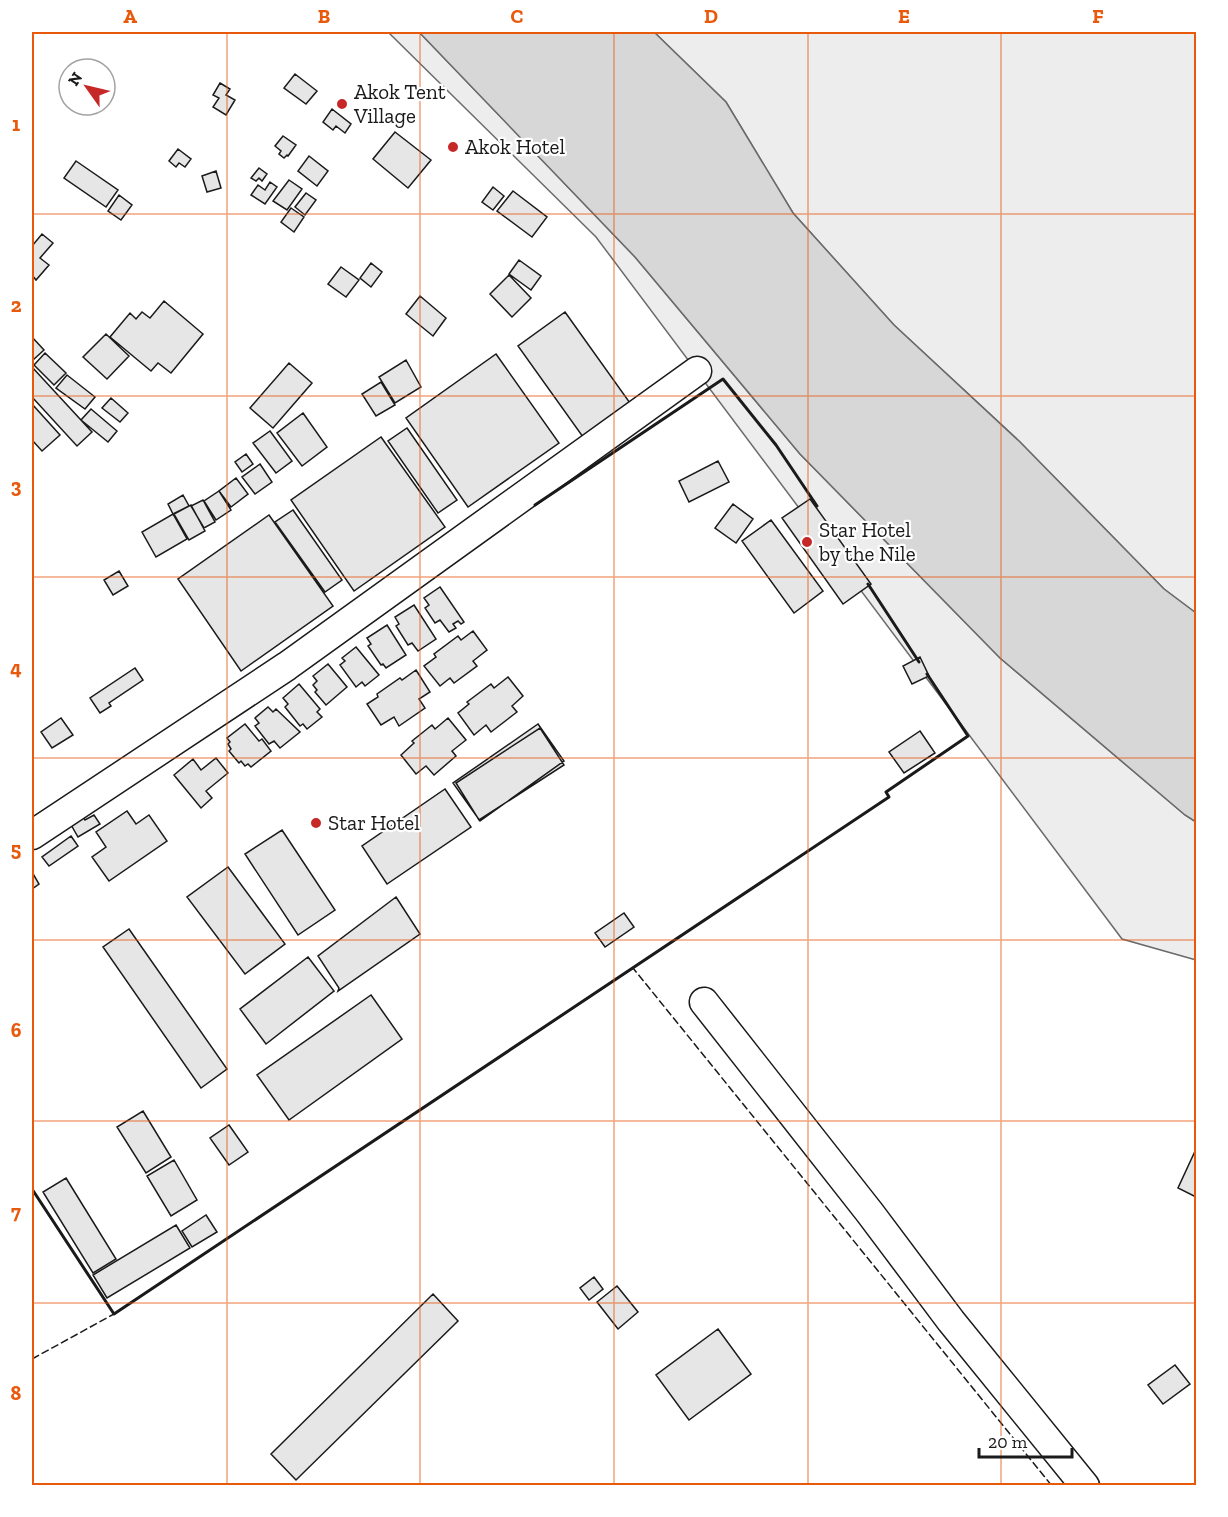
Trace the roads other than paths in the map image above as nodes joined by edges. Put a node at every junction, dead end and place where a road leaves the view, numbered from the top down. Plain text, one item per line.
1 (697, 371) dead end
2 (32, 836) edge
3 (705, 1002) dead end
4 (1085, 1485) edge

1 - 2 street
3 - 4 street

